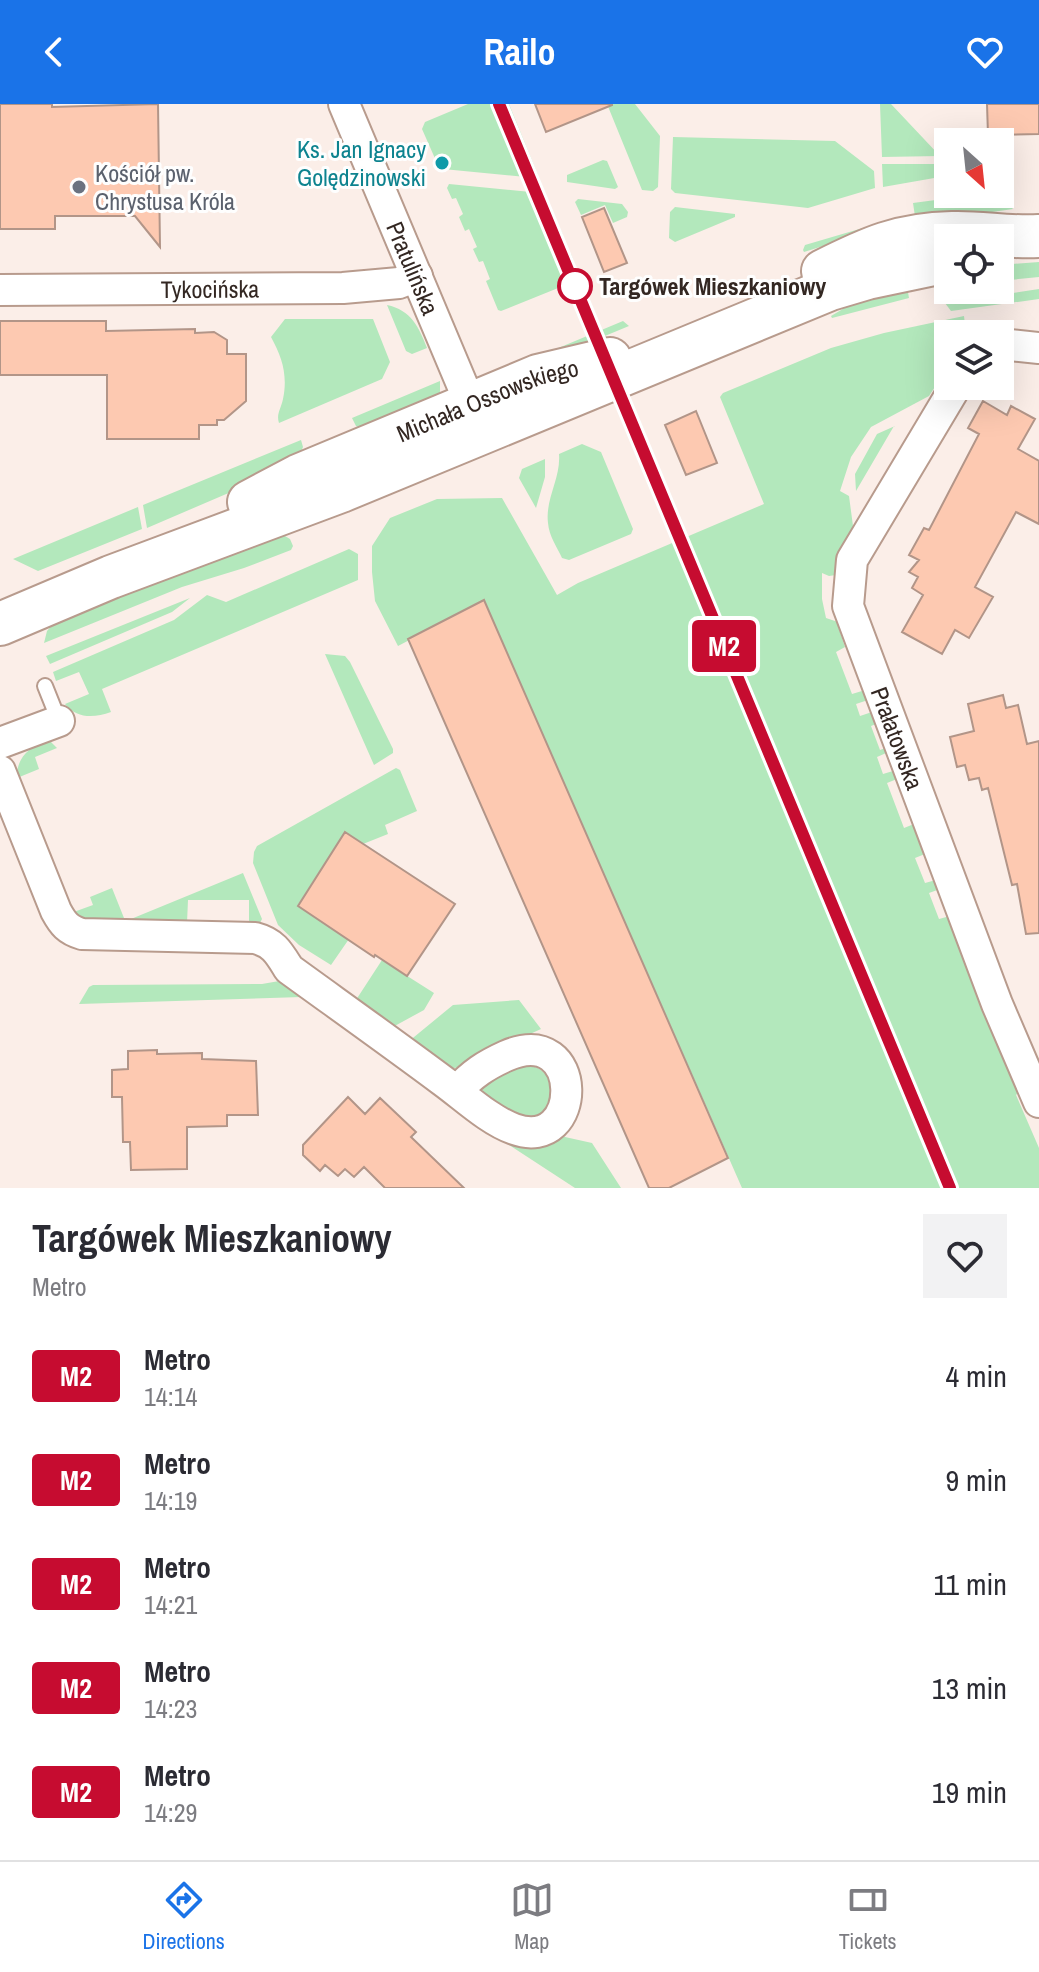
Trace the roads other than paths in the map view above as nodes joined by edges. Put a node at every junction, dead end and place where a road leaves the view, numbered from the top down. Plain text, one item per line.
1 (344, 104) edge
2 (1018, 239) edge
3 (934, 264) edge
4 (417, 276) junction
5 (0, 290) edge
6 (1014, 345) edge
7 (1039, 348) edge
8 (948, 400) edge
9 (476, 419) junction
10 (0, 624) edge
11 (45, 686) dead end
12 (59, 721) joint
13 (0, 743) edge
14 (0, 771) edge
15 (457, 1091) dead end
16 (1039, 1102) edge

1 - 4 street, Pratulińska
2 - 9 street, Michała Ossowskiego
3 - 9 street, Michała Ossowskiego
4 - 5 street, Tykocińska
4 - 9 street, Pratulińska
6 - 7 street
8 - 16 street, Prałatowska
9 - 10 street, Michała Ossowskiego
11 - 12 lane
12 - 13 street
14 - 15 street

